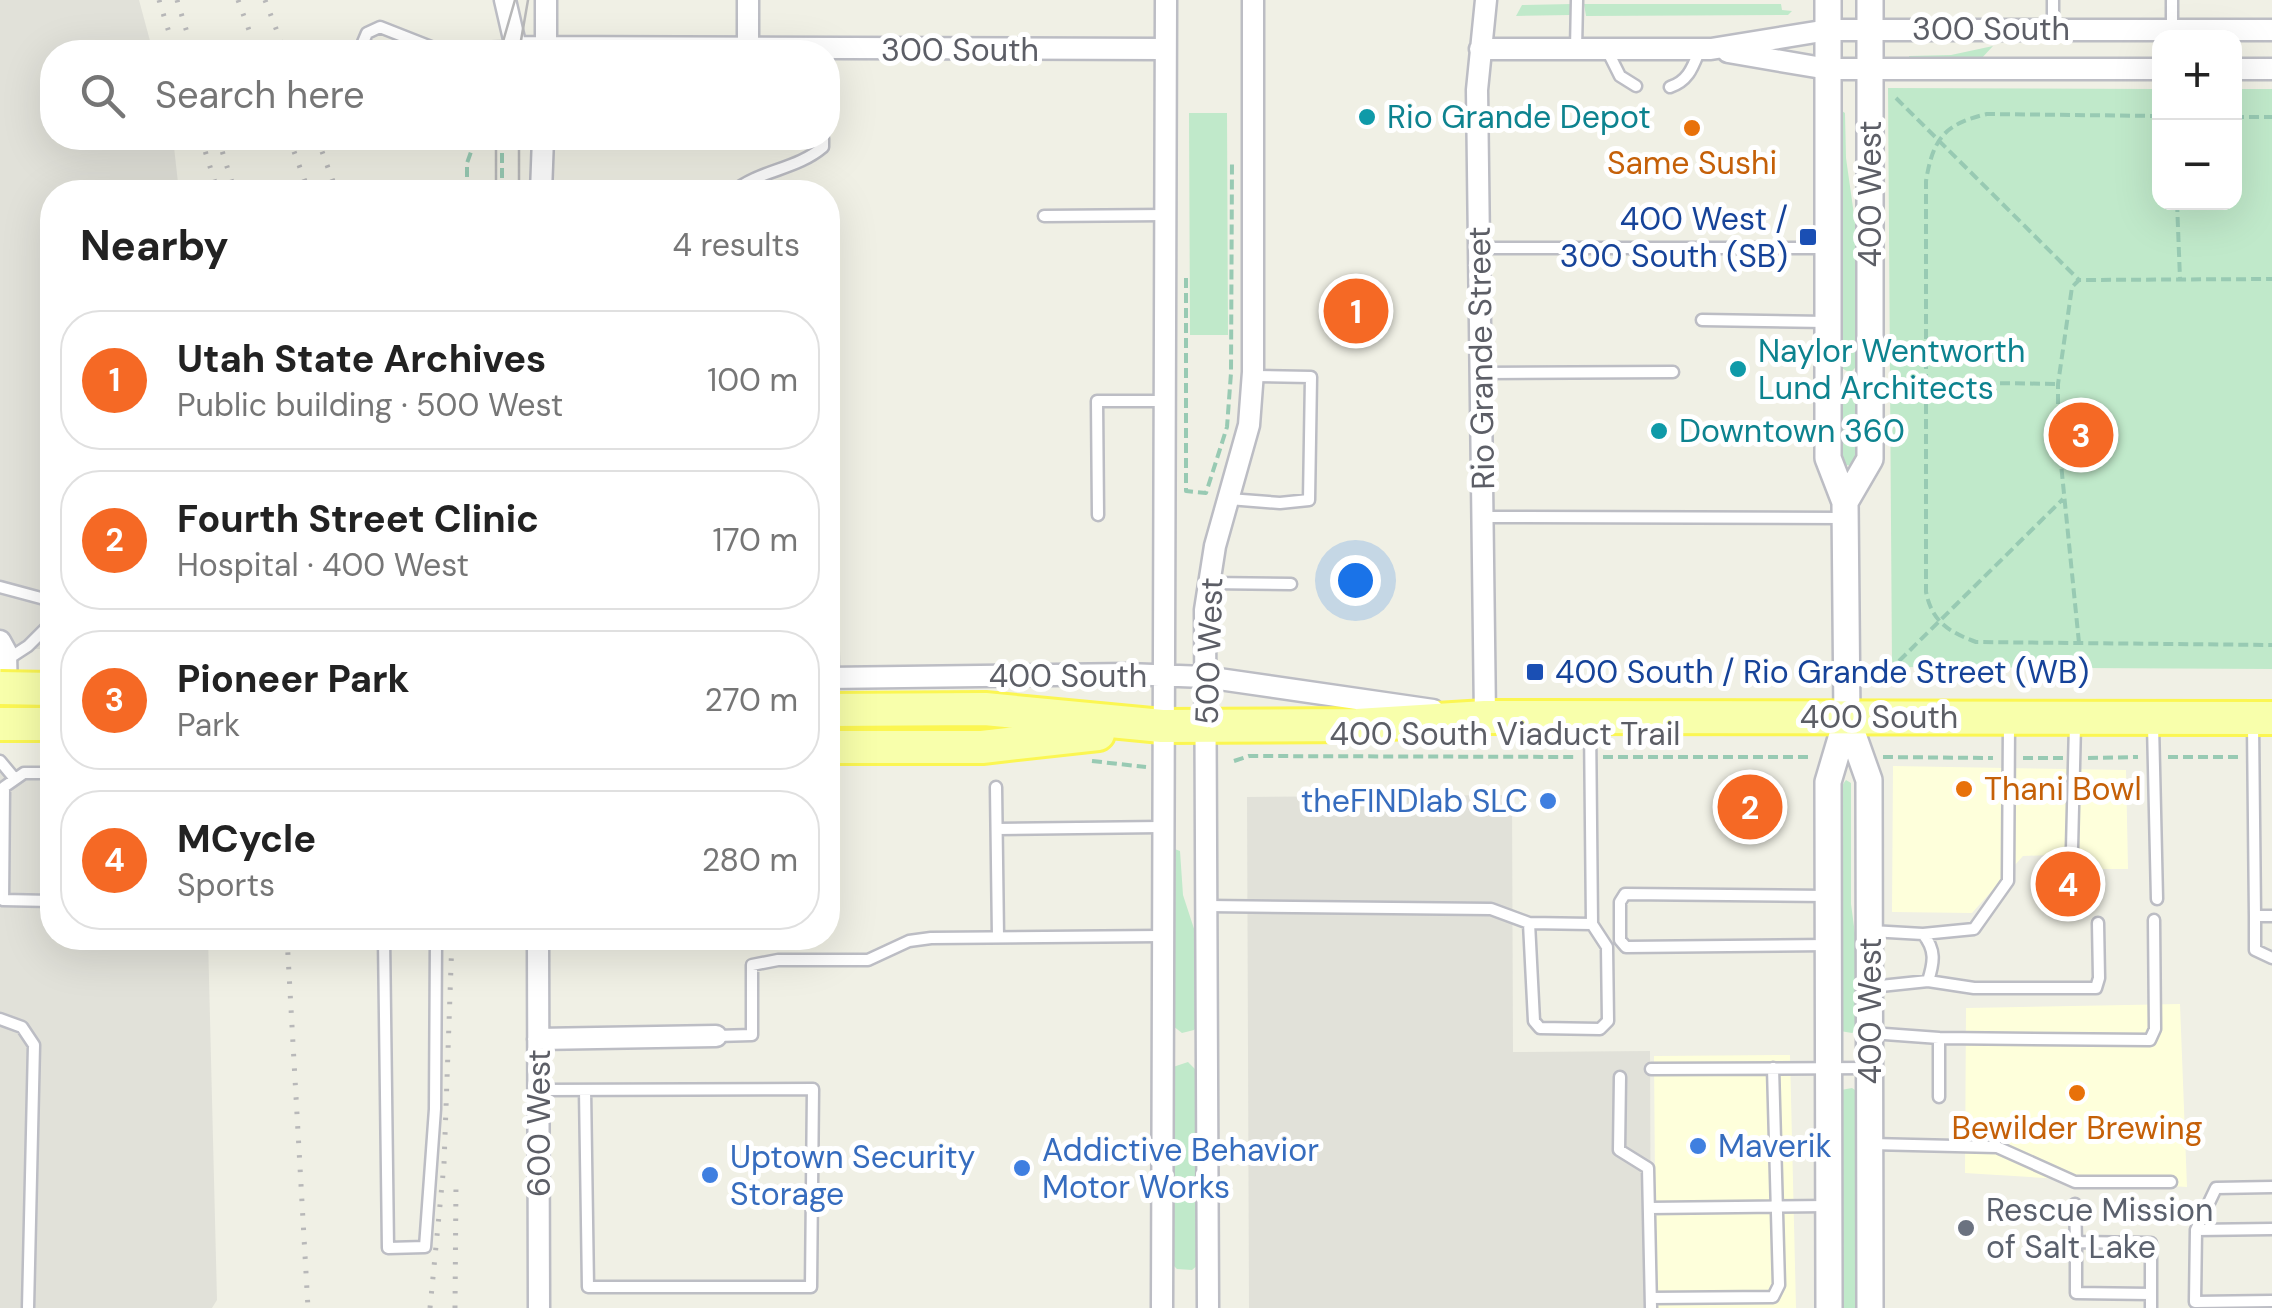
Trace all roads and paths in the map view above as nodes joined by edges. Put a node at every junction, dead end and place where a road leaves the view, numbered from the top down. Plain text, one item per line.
1 (505, 0) edge
2 (546, 0) edge
3 (748, 0) edge
4 (1166, 0) edge
5 (1254, 0) edge
6 (1486, 0) edge
7 (1578, 0) edge
8 (1828, 0) edge
9 (1870, 0) edge
10 (2053, 0) edge
11 (2172, 0) edge
12 (1870, 29) junction
13 (2172, 29) junction
14 (1828, 30) junction
15 (2054, 30) junction
16 (2272, 30) edge
17 (364, 40) edge
18 (411, 40) edge
19 (514, 40) edge
20 (546, 40) edge
21 (748, 40) edge
22 (1166, 48) junction
23 (1480, 48) junction
24 (1576, 48) junction
25 (1606, 49) junction
26 (1706, 49) junction
27 (840, 52) edge
28 (1828, 68) junction
29 (1870, 68) junction
30 (2152, 69) edge
31 (2242, 70) edge
32 (2272, 70) edge
33 (1636, 86) dead end
34 (1670, 86) dead end
35 (1896, 98) dead end
36 (2152, 116) edge
37 (2242, 117) edge
38 (2272, 117) edge
39 (1937, 141) junction
40 (472, 150) edge
41 (504, 150) edge
42 (540, 150) edge
43 (818, 150) edge
44 (1232, 154) dead end
45 (467, 180) edge
46 (503, 180) edge
47 (541, 180) edge
48 (751, 180) edge
49 (2177, 210) edge
50 (1166, 215) junction
51 (1044, 216) dead end
52 (1478, 248) junction
53 (1827, 248) junction
54 (1186, 276) dead end
55 (2180, 279) junction
56 (2272, 279) edge
57 (2079, 280) junction
58 (1702, 320) dead end
59 (1828, 322) junction
60 (1673, 372) dead end
61 (1483, 373) junction
62 (1253, 376) junction
63 (1925, 382) junction
64 (2058, 384) junction
65 (1166, 401) junction
66 (1229, 499) junction
67 (2063, 500) junction
68 (1845, 510) junction
69 (1098, 515) dead end
70 (1484, 517) junction
71 (1207, 583) junction
72 (1291, 584) dead end
73 (0, 587) edge
74 (40, 597) edge
75 (1937, 622) junction
76 (40, 634) edge
77 (2079, 643) junction
78 (2272, 644) edge
79 (1899, 661) dead end
80 (1162, 676) junction
81 (1204, 677) junction
82 (3, 683) edge
83 (40, 688) edge
84 (840, 688) edge
85 (840, 689) edge
86 (40, 714) edge
87 (1485, 717) junction
88 (1590, 717) junction
89 (1846, 718) junction
90 (2010, 718) junction
91 (2076, 718) junction
92 (2153, 718) junction
93 (2263, 718) edge
94 (1162, 726) junction
95 (1205, 726) junction
96 (0, 734) edge
97 (840, 747) edge
98 (1590, 757) junction
99 (1792, 757) dead end
100 (1088, 760) dead end
101 (0, 761) edge
102 (1227, 766) dead end
103 (1145, 767) dead end
104 (40, 773) edge
105 (14, 778) junction
106 (996, 788) dead end
107 (1161, 827) junction
108 (997, 829) junction
109 (2072, 849) dead end
110 (1829, 896) junction
111 (2157, 899) dead end
112 (40, 901) edge
113 (1208, 906) junction
114 (2255, 916) junction
115 (2272, 916) edge
116 (2154, 920) dead end
117 (1530, 924) junction
118 (1592, 924) junction
119 (2098, 924) dead end
120 (1870, 931) junction
121 (1922, 934) junction
122 (1161, 936) junction
123 (998, 938) junction
124 (1828, 944) junction
125 (384, 950) edge
126 (436, 950) edge
127 (538, 950) edge
128 (2272, 958) edge
129 (1928, 981) junction
130 (1870, 988) junction
131 (0, 1018) edge
132 (1870, 1032) junction
133 (716, 1036) joint
134 (538, 1038) junction
135 (1939, 1038) junction
136 (1652, 1068) dead end
137 (1772, 1068) junction
138 (1829, 1068) junction
139 (1870, 1068) junction
140 (1620, 1077) dead end
141 (539, 1090) junction
142 (584, 1090) junction
143 (1938, 1097) dead end
144 (1870, 1144) junction
145 (2171, 1182) dead end
146 (2272, 1188) edge
147 (2075, 1204) dead end
148 (1776, 1206) junction
149 (1829, 1206) junction
150 (1649, 1208) junction
151 (2196, 1230) junction
152 (2272, 1230) edge
153 (2076, 1242) junction
154 (2151, 1294) junction
155 (2272, 1301) edge
156 (1651, 1303) edge
157 (28, 1308) edge
158 (540, 1308) edge
159 (1162, 1308) edge
160 (1208, 1308) edge
161 (1829, 1308) edge
162 (1870, 1308) edge
163 (2151, 1308) edge

1 - 19 street
2 - 20 street
3 - 21 street
4 - 22 street, 500 West
5 - 62 street, 500 West
6 - 23 street, Rio Grande Street
7 - 24 lane
8 - 14 street, 400 West
9 - 12 street, 400 West
10 - 15 lane
11 - 13 lane
12 - 14 street, 300 South
12 - 15 street, 300 South
12 - 29 street, 400 West
13 - 15 street, 300 South
13 - 16 street, 300 South
14 - 26 street, 300 South
14 - 28 street, 400 West
17 - 18 lane
22 - 27 street, 300 South
22 - 50 street, 500 West
23 - 24 street, 300 South
23 - 52 street, Rio Grande Street
24 - 25 street, 300 South
25 - 26 street, 300 South
25 - 33 lane
26 - 28 street, 300 South
26 - 34 lane
28 - 29 street, 300 South
28 - 53 street, 400 West
29 - 30 street, 300 South
29 - 68 street, 400 West
31 - 32 street
35 - 39 path
36 - 39 path
37 - 38 path
39 - 57 path
39 - 63 path
40 - 45 path
41 - 46 path
42 - 47 street
43 - 48 lane
44 - 54 path
49 - 55 path
50 - 51 lane
50 - 65 street, 500 West
52 - 53 lane
52 - 61 street, Rio Grande Street
53 - 59 street, 400 West
55 - 56 path
55 - 57 path
57 - 64 path
58 - 59 lane
59 - 68 street, 400 West
60 - 61 lane
61 - 70 street, Rio Grande Street
62 - 66 street, 500 West
62 - 66 lane
63 - 64 path
63 - 75 path
64 - 67 path
65 - 69 lane
65 - 80 street, 500 West
66 - 71 street, 500 West
67 - 75 path
67 - 77 path
68 - 70 lane
68 - 89 street, 400 West
70 - 87 street, Rio Grande Street
71 - 72 lane
71 - 81 street, 500 West
73 - 74 lane
75 - 77 path
75 - 79 path
76 - 82 lane
77 - 78 path
80 - 81 street, 400 South
80 - 84 street, 400 South
80 - 94 street, 500 West
81 - 87 street, 400 South
81 - 95 street, 500 West
82 - 83 main road, bridge
82 - 86 main road, bridge
82 - 96 street
85 - 94 main road, 400 South
87 - 88 main road, 400 South
87 - 95 main road, 400 South
88 - 89 main road, 400 South
88 - 98 lane
89 - 90 main road, 400 South
89 - 110 street, 400 West
89 - 120 street, 400 West
90 - 91 main road, 400 South
90 - 121 lane
91 - 92 main road, 400 South
91 - 109 lane
92 - 93 main road, 400 South
92 - 111 lane
93 - 114 lane
94 - 95 main road, 400 South
94 - 97 main road, 400 South
94 - 107 street, 500 West
95 - 113 street, 500 West
98 - 99 path, 400 South Viaduct Trail
98 - 102 path, 400 South Viaduct Trail
98 - 118 lane
100 - 103 path
101 - 105 lane
104 - 105 lane
105 - 112 lane
106 - 108 lane
107 - 108 lane
107 - 122 street, 500 West
108 - 123 lane
110 - 124 street, 400 West
110 - 124 lane
113 - 117 lane
113 - 160 street, 500 West
114 - 115 lane
114 - 128 lane
116 - 135 lane
117 - 118 lane
117 - 118 lane
119 - 129 lane
120 - 121 lane
120 - 130 street, 400 West
121 - 129 lane
122 - 123 lane
122 - 159 street, 500 West
123 - 133 lane
124 - 138 street, 400 West
125 - 126 lane
127 - 134 street, 600 West
129 - 130 lane
130 - 132 street, 400 West
131 - 157 lane
132 - 135 lane
132 - 139 street, 400 West
133 - 134 street
134 - 141 street, 600 West
135 - 143 lane
136 - 137 lane
137 - 138 lane
137 - 148 lane
138 - 139 lane
138 - 149 street, 400 West
139 - 144 street, 400 West
140 - 150 lane
141 - 142 lane
141 - 158 street, 600 West
142 - 142 lane
144 - 145 lane
144 - 162 street, 400 West
146 - 151 lane
147 - 153 lane
148 - 149 lane
148 - 150 lane
148 - 156 lane
149 - 161 street, 400 West
150 - 156 lane
151 - 152 lane
151 - 155 lane
153 - 154 lane
153 - 154 lane
154 - 163 lane

